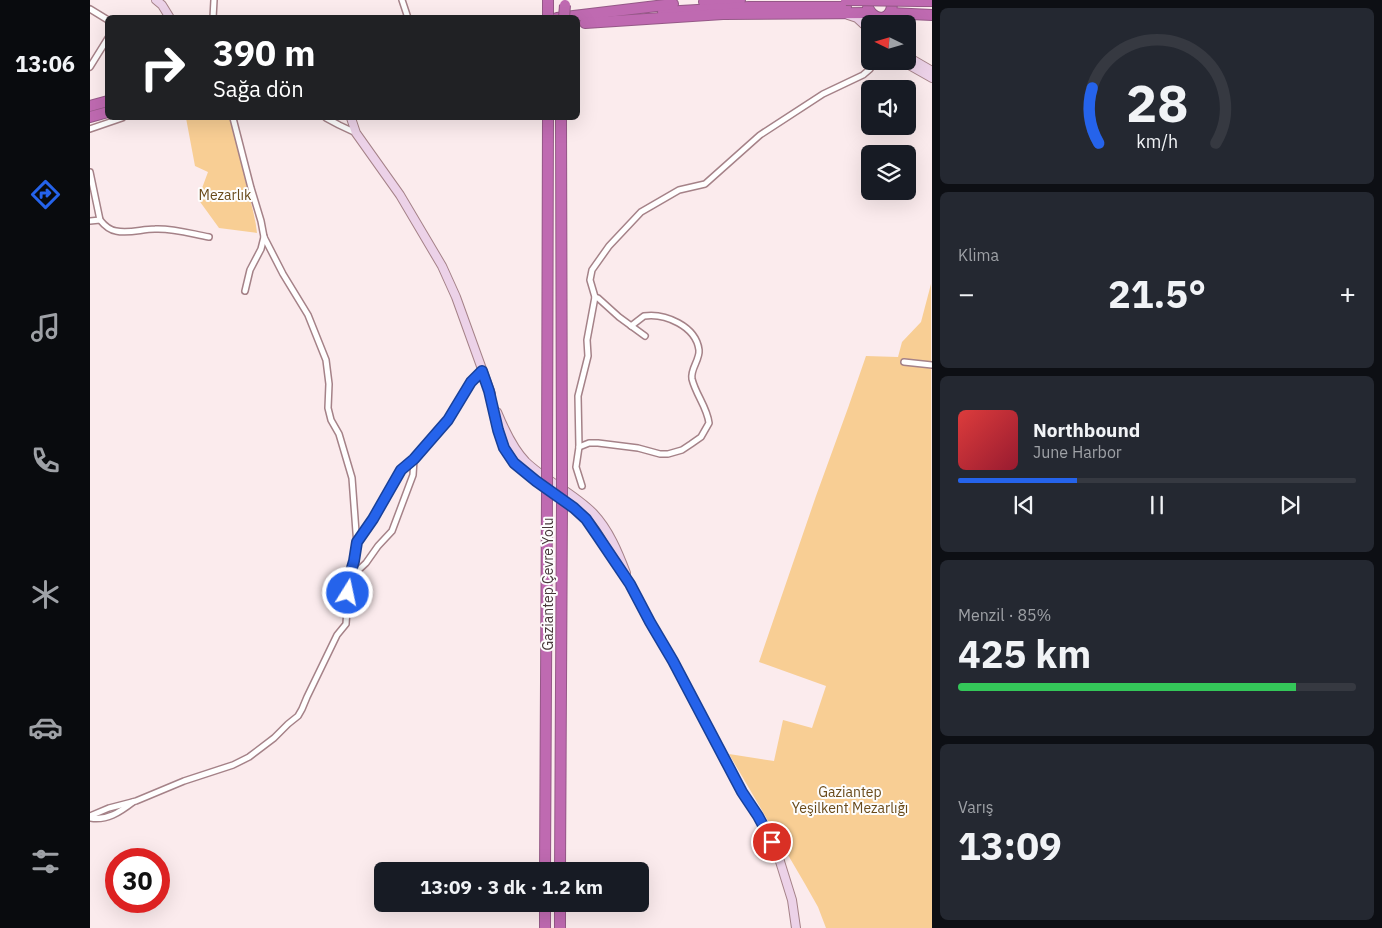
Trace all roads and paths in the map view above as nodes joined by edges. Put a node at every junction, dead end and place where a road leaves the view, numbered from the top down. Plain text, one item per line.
1 (156, 0) edge
2 (214, 0) edge
3 (402, 0) edge
4 (652, 0) edge
5 (740, 0) edge
6 (869, 0) edge
7 (891, 0) edge
8 (932, 1) edge
9 (918, 4) edge
10 (844, 5) edge
11 (932, 8) edge
12 (90, 9) edge
13 (603, 12) junction
14 (932, 14) edge
15 (168, 15) edge
16 (213, 15) edge
17 (407, 15) edge
18 (580, 15) edge
19 (867, 15) edge
20 (872, 15) edge
21 (888, 15) edge
22 (916, 15) edge
23 (105, 18) edge
24 (861, 22) edge
25 (581, 24) edge
26 (105, 43) edge
27 (916, 62) edge
28 (90, 67) edge
29 (916, 69) edge
30 (869, 70) edge
31 (932, 71) edge
32 (932, 78) edge
33 (105, 102) edge
34 (90, 106) edge
35 (105, 113) edge
36 (90, 117) edge
37 (117, 120) edge
38 (234, 120) edge
39 (329, 120) edge
40 (352, 120) edge
41 (548, 120) edge
42 (561, 120) edge
43 (90, 130) edge
44 (356, 133) junction
45 (90, 172) edge
46 (100, 220) junction
47 (90, 221) edge
48 (209, 237) dead end
49 (264, 237) junction
50 (245, 291) dead end
51 (594, 297) junction
52 (631, 326) junction
53 (645, 336) dead end
54 (904, 362) dead end
55 (932, 365) edge
56 (482, 371) junction
57 (579, 447) junction
58 (414, 459) junction
59 (582, 486) dead end
60 (357, 542) junction
61 (349, 578) junction
62 (90, 817) edge
63 (545, 862) edge
64 (560, 862) edge
65 (545, 912) edge
66 (560, 912) edge
67 (545, 928) edge
68 (560, 928) edge
69 (796, 928) edge

1 - 15 street
2 - 16 street
3 - 17 street
4 - 13 highway
5 - 13 highway
6 - 20 highway
7 - 21 highway
8 - 9 highway
9 - 10 highway
9 - 11 highway
10 - 19 highway
10 - 24 street
10 - 25 highway
12 - 23 street
13 - 18 highway
14 - 22 highway
26 - 28 street
27 - 31 street
29 - 32 street
30 - 51 street
33 - 34 highway
35 - 36 highway
37 - 43 street
38 - 49 street
39 - 44 street
40 - 44 street
41 - 63 highway, Gaziantep Çevre Yolu, bridge
42 - 64 highway, Gaziantep Çevre Yolu, bridge
44 - 56 street
45 - 46 street
46 - 47 street
46 - 48 street
49 - 50 street
49 - 60 street
51 - 52 street
51 - 57 street
52 - 53 street
52 - 57 street
54 - 55 street
56 - 58 street
56 - 69 street
57 - 59 street
58 - 60 street
58 - 61 street
60 - 61 street
61 - 62 street
65 - 67 highway
66 - 68 highway

